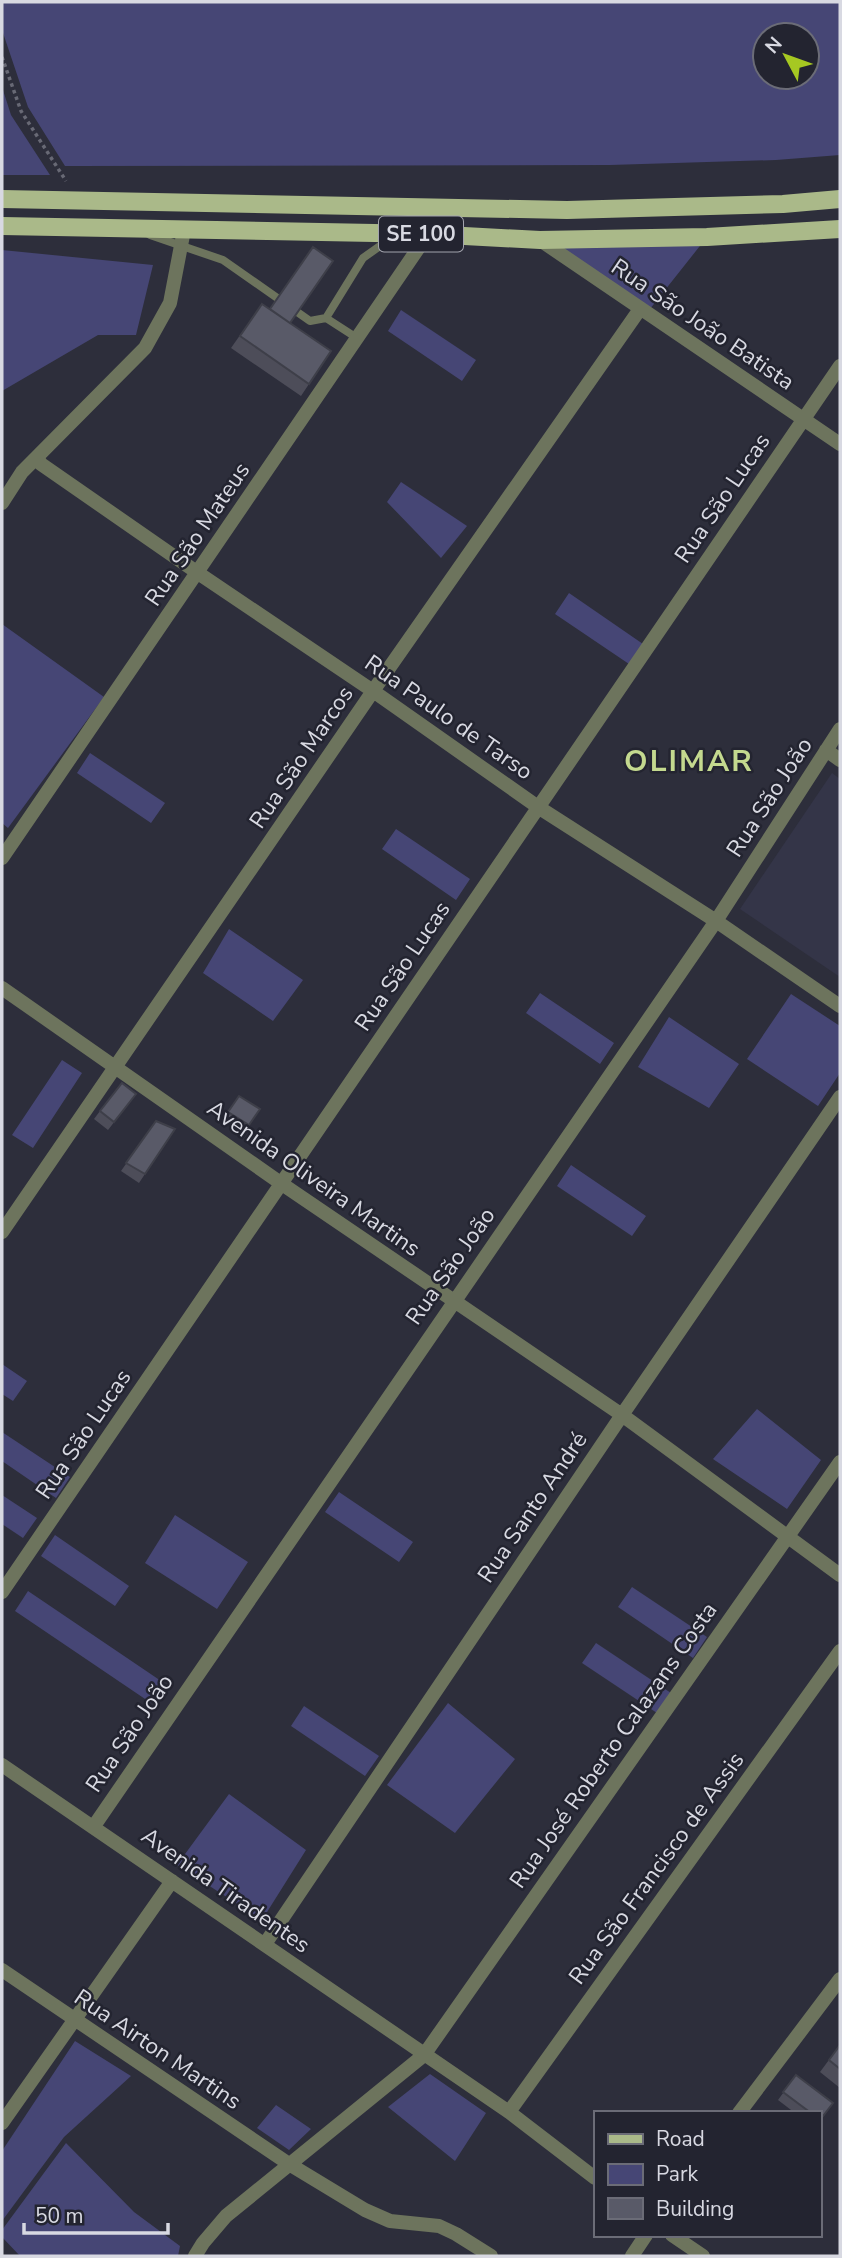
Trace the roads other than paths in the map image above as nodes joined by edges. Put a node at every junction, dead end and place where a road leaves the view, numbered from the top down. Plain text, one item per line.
1 (2, 199) edge
2 (840, 199) edge
3 (2, 226) edge
4 (840, 229) edge
5 (397, 233) junction
6 (428, 234) junction
7 (183, 237) junction
8 (540, 240) junction
9 (639, 309) junction
10 (326, 318) junction
11 (357, 338) junction
12 (840, 366) edge
13 (803, 419) junction
14 (840, 444) edge
15 (37, 457) junction
16 (2, 503) edge
17 (198, 573) junction
18 (373, 691) junction
19 (840, 729) edge
20 (826, 750) junction
21 (840, 760) edge
22 (538, 807) junction
23 (2, 858) edge
24 (716, 921) junction
25 (2, 988) edge
26 (840, 1006) edge
27 (116, 1067) junction
28 (840, 1097) edge
29 (282, 1184) junction
30 (2, 1232) edge
31 (453, 1301) junction
32 (622, 1415) junction
33 (840, 1462) edge
34 (787, 1536) junction
35 (840, 1575) edge
36 (2, 1592) edge
37 (840, 1651) edge
38 (2, 1765) edge
39 (94, 1826) junction
40 (172, 1881) junction
41 (265, 1944) junction
42 (2, 1970) edge
43 (840, 1979) edge
44 (75, 2021) junction
45 (424, 2055) junction
46 (741, 2111) edge
47 (509, 2112) junction
48 (2, 2123) edge
49 (289, 2164) junction
50 (594, 2177) edge
51 (645, 2237) edge
52 (676, 2237) edge
53 (195, 2256) edge
54 (491, 2256) edge
55 (632, 2256) edge
56 (703, 2256) edge

1 - 2 main road, SE 100
3 - 7 main road, SE 100
4 - 8 main road, SE 100
5 - 6 main road, SE 100
5 - 7 main road, SE 100
5 - 10 lane
6 - 8 main road, SE 100
6 - 11 street, Rua São Mateus
7 - 10 lane
7 - 15 street
8 - 9 street, Rua São João Batista
9 - 13 street, Rua São João Batista
9 - 18 street, Rua São Marcos
10 - 11 lane
11 - 17 street, Rua São Mateus
12 - 13 street, Rua São Lucas
13 - 14 street, Rua São João Batista
13 - 22 street, Rua São Lucas
15 - 16 street
15 - 17 street, Rua Paulo de Tarso
17 - 18 street, Rua Paulo de Tarso
17 - 23 street, Rua São Mateus
18 - 22 street, Rua Paulo de Tarso
18 - 27 street, Rua São Marcos
19 - 20 street, Rua São João
20 - 21 street
20 - 24 street, Rua São João
22 - 24 street, Rua Paulo de Tarso
22 - 29 street, Rua São Lucas
24 - 26 street, Rua Paulo de Tarso
24 - 31 street, Rua São João
25 - 27 street, Avenida Oliveira Martins
27 - 29 street, Avenida Oliveira Martins
27 - 30 street, Rua São Marcos
28 - 32 street, Rua Santo André
29 - 31 street, Avenida Oliveira Martins
29 - 36 street, Rua São Lucas
31 - 32 street, Avenida Oliveira Martins
31 - 39 street, Rua São João
32 - 34 street, Avenida Oliveira Martins
32 - 41 street, Rua Santo André
33 - 34 street, Rua José Roberto Calazans Costa
34 - 35 street, Avenida Oliveira Martins
34 - 45 street, Rua José Roberto Calazans Costa
37 - 47 street, Rua São Francisco de Assis
38 - 39 street, Avenida Tiradentes
39 - 40 street, Avenida Tiradentes
40 - 41 street, Avenida Tiradentes
40 - 44 street
41 - 45 street, Avenida Tiradentes
42 - 44 street, Rua Airton Martins
43 - 46 street
44 - 48 street
44 - 49 street, Rua Airton Martins
45 - 47 street, Avenida Tiradentes
45 - 49 street
47 - 50 street, Avenida Tiradentes
49 - 53 street
49 - 54 street, Rua Airton Martins
51 - 55 street
52 - 56 street

